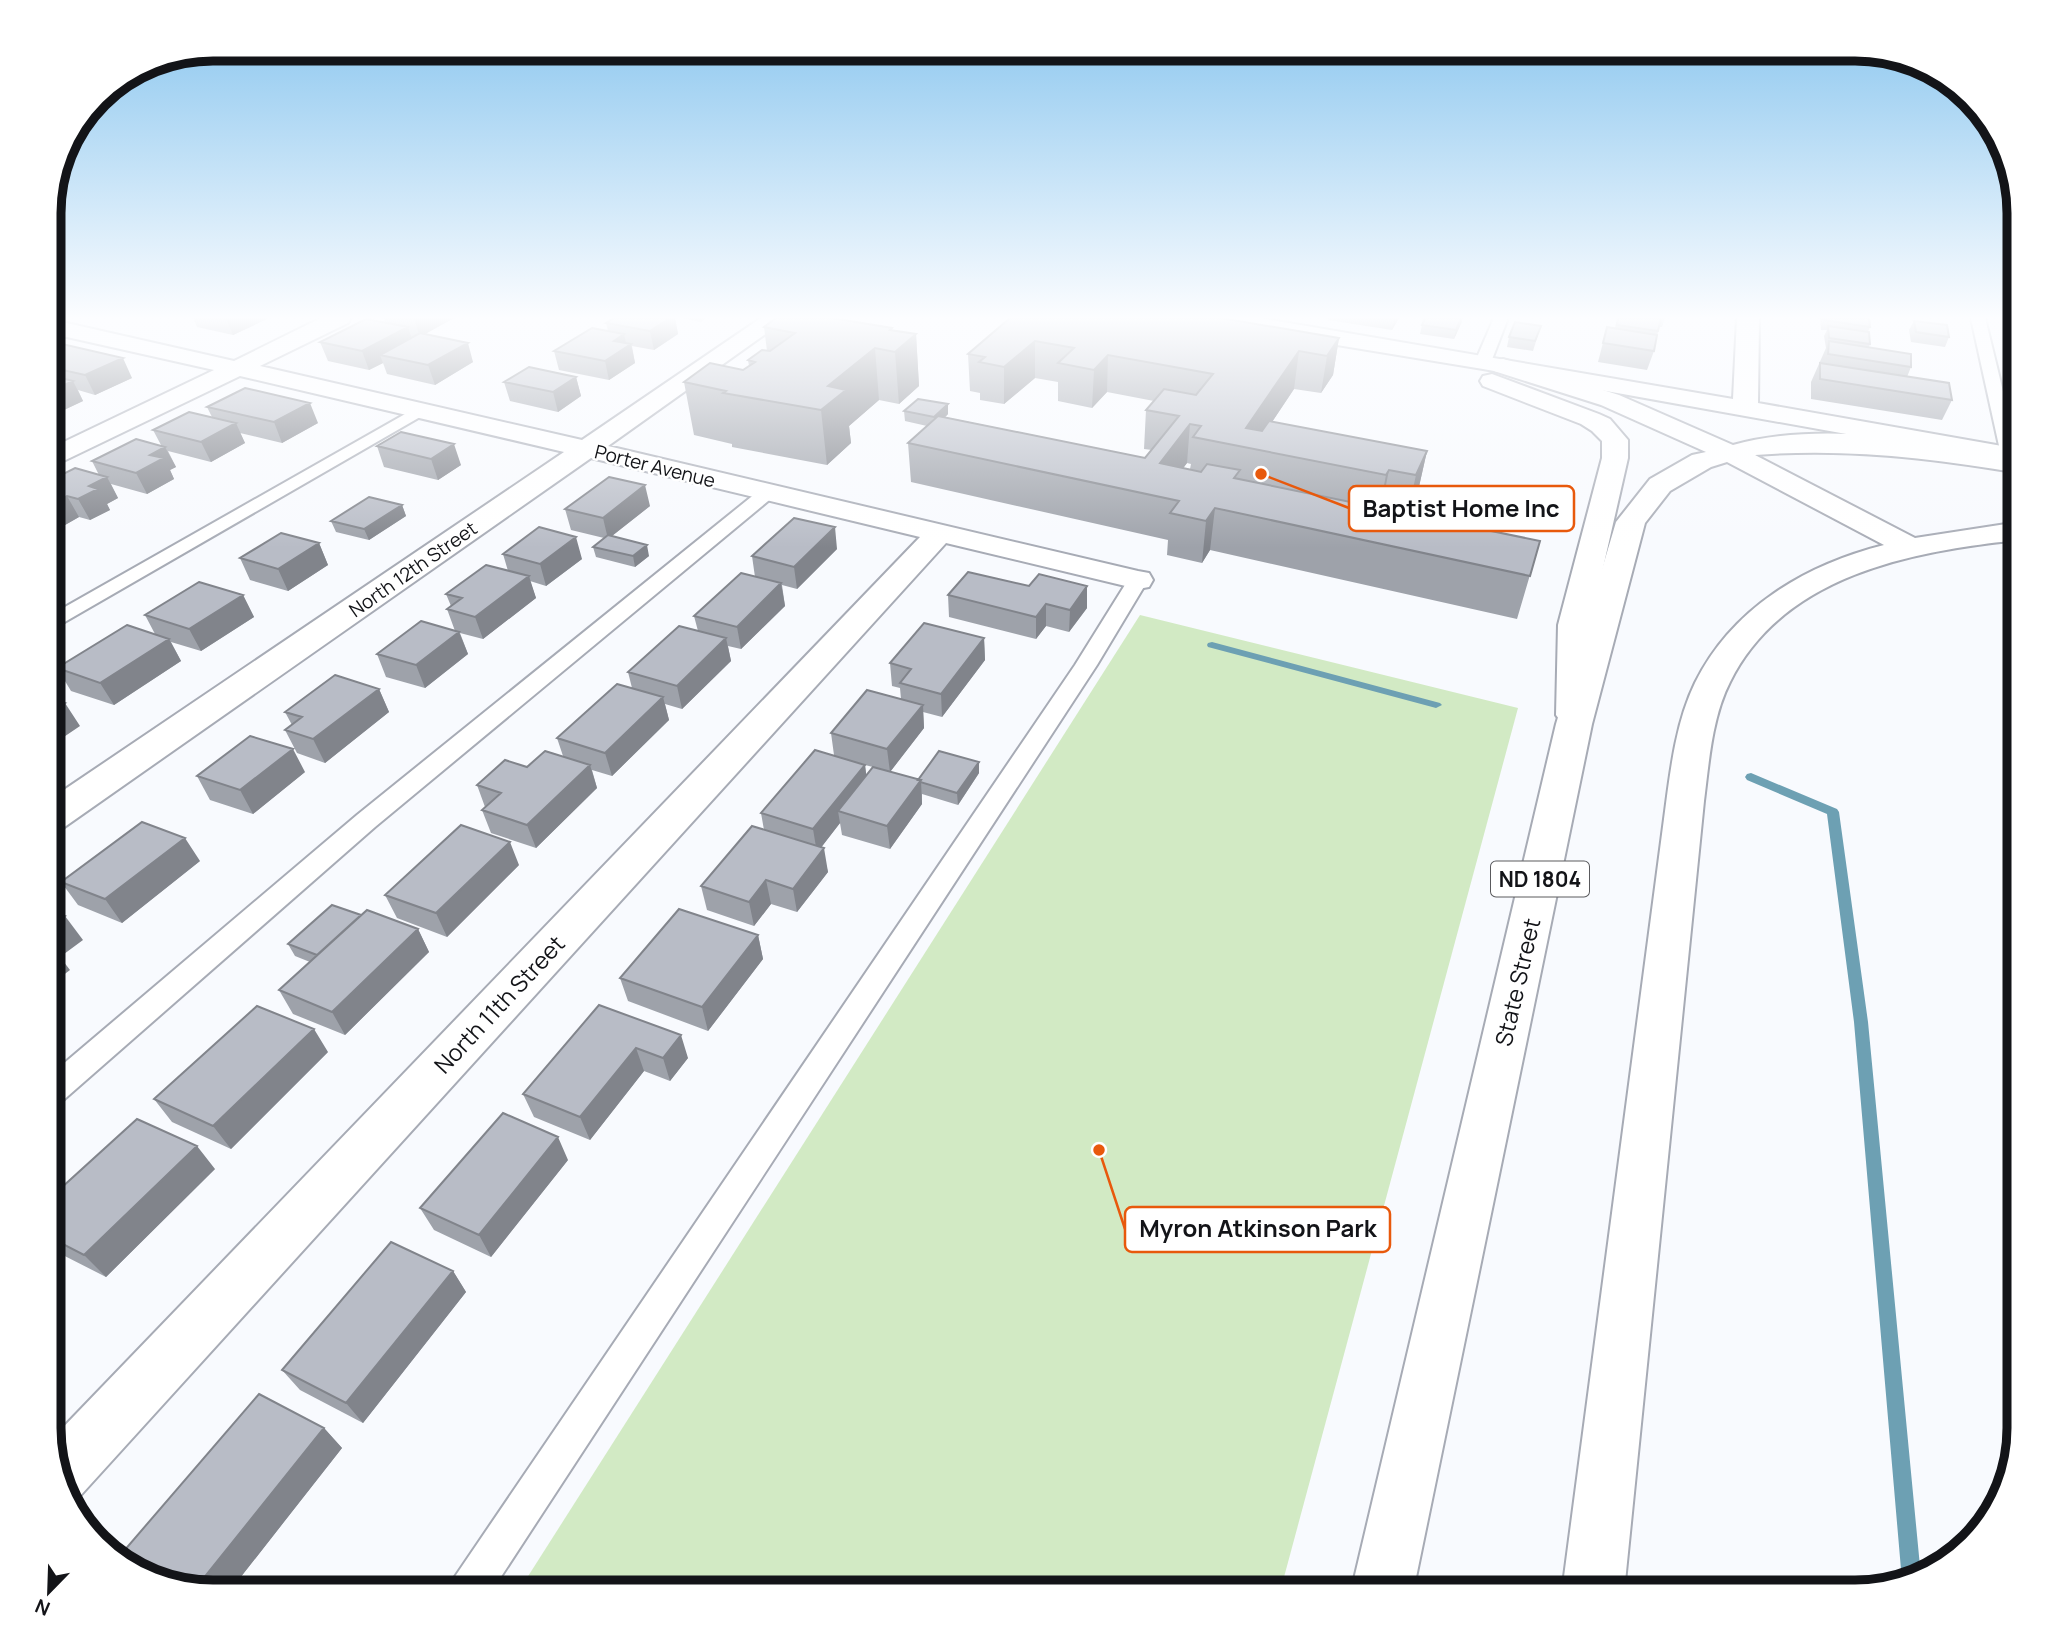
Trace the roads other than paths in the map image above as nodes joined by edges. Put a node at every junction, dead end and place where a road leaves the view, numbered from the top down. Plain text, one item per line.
1 (184, 395) edge
2 (352, 395) edge
3 (665, 395) edge
4 (1542, 395) edge
5 (1548, 395) edge
6 (1652, 395) edge
7 (1745, 395) edge
8 (1998, 395) edge
9 (1745, 409) junction
10 (421, 410) junction
11 (2007, 429) edge
12 (586, 449) junction
13 (62, 454) edge
14 (1716, 457) junction
15 (2007, 458) edge
16 (2007, 459) edge
17 (767, 493) junction
18 (2007, 533) edge
19 (939, 534) junction
20 (1894, 552) junction
21 (1138, 580) joint
22 (62, 617) edge
23 (1574, 724) junction
24 (62, 810) edge
25 (62, 1083) edge
26 (66, 1467) edge
27 (476, 1580) edge
28 (1385, 1580) edge
29 (1594, 1580) edge

1 - 13 street
2 - 10 street, Porter Avenue
3 - 12 street, North 12th Street
4 - 23 street
5 - 14 street
6 - 9 street
7 - 9 street
8 - 11 lane
9 - 15 street
10 - 12 street, Porter Avenue
10 - 22 lane
12 - 17 street, Porter Avenue
12 - 24 street, North 12th Street
14 - 16 street, State Street / ND 1804
14 - 20 street
14 - 23 street, State Street / ND 1804
17 - 19 street, Porter Avenue
17 - 25 lane
18 - 20 street
19 - 21 street, Porter Avenue
19 - 26 street, North 11th Street
20 - 29 street
21 - 27 lane
23 - 28 street, State Street / ND 1804

